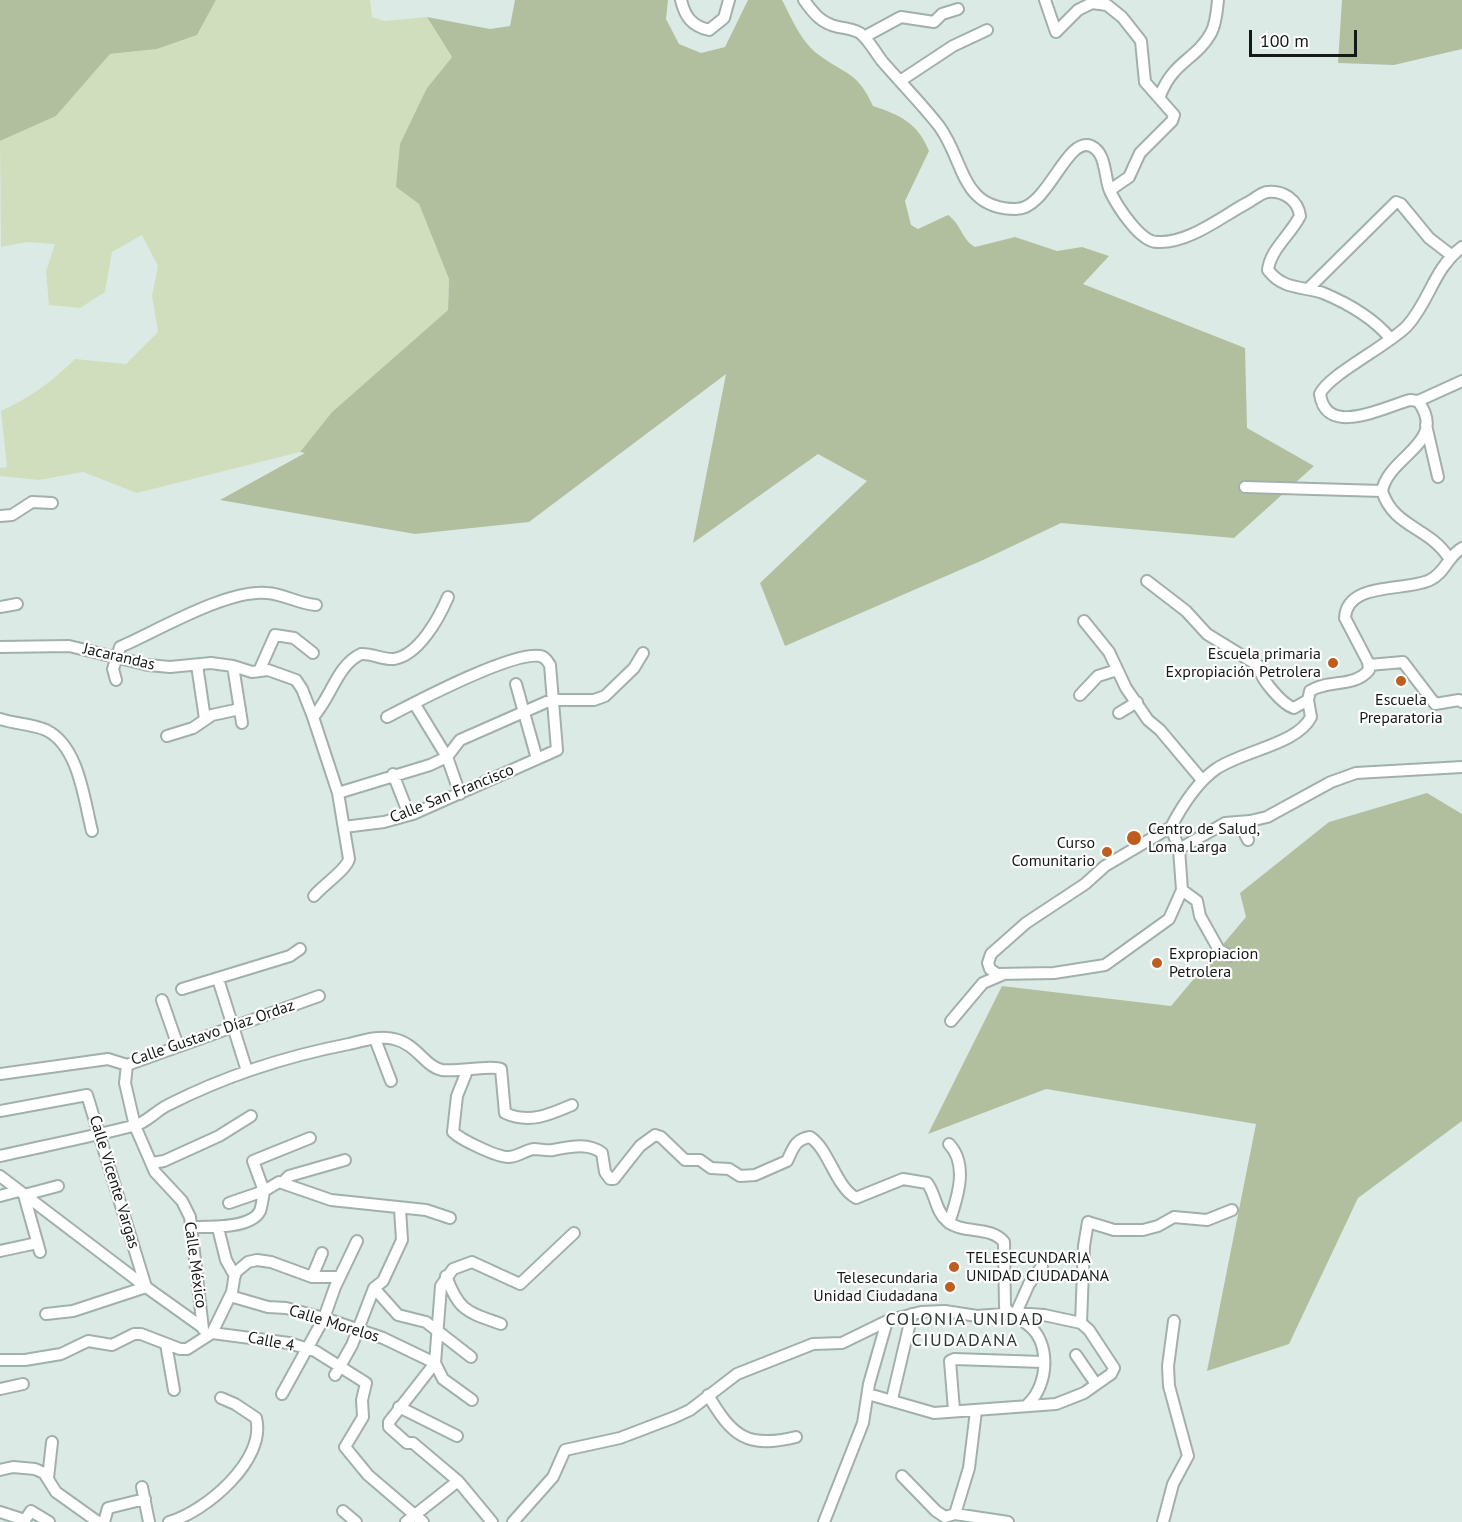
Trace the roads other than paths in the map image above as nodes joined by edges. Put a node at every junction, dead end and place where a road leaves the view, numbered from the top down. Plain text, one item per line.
1 (681, 0) edge
2 (729, 0) edge
3 (804, 0) edge
4 (1045, 0) edge
5 (1218, 0) edge
6 (958, 9) dead end
7 (987, 30) dead end
8 (864, 38) junction
9 (900, 81) junction
10 (1160, 96) junction
11 (1110, 190) junction
12 (1462, 247) edge
13 (1451, 255) junction
14 (1308, 289) junction
15 (1390, 338) junction
16 (1462, 381) edge
17 (1418, 401) junction
18 (1426, 425) junction
19 (1438, 477) dead end
20 (1245, 487) dead end
21 (1382, 491) junction
22 (52, 503) dead end
23 (0, 516) edge
24 (1462, 548) edge
25 (1449, 558) junction
26 (1147, 581) dead end
27 (448, 597) dead end
28 (17, 604) dead end
29 (316, 605) dead end
30 (0, 608) edge
31 (1084, 621) dead end
32 (0, 647) edge
33 (313, 653) dead end
34 (643, 653) dead end
35 (116, 656) junction
36 (197, 665) junction
37 (1369, 665) junction
38 (233, 666) junction
39 (1117, 670) junction
40 (259, 671) junction
41 (116, 680) dead end
42 (516, 684) dead end
43 (1080, 695) dead end
44 (551, 700) junction
45 (1308, 700) junction
46 (1137, 702) junction
47 (1462, 702) edge
48 (414, 703) junction
49 (240, 709) junction
50 (525, 712) junction
51 (1119, 713) dead end
52 (313, 717) junction
53 (387, 717) dead end
54 (0, 719) edge
55 (205, 719) junction
56 (242, 723) dead end
57 (167, 736) dead end
58 (447, 757) junction
59 (537, 759) junction
60 (1462, 767) edge
61 (393, 774) junction
62 (1202, 780) junction
63 (338, 793) junction
64 (460, 794) junction
65 (413, 814) junction
66 (1239, 822) junction
67 (344, 827) junction
68 (1171, 827) junction
69 (92, 831) dead end
70 (1248, 840) dead end
71 (1179, 849) junction
72 (1182, 890) junction
73 (314, 896) dead end
74 (300, 950) dead end
75 (1230, 956) dead end
76 (1004, 974) junction
77 (218, 979) junction
78 (182, 989) dead end
79 (319, 996) dead end
80 (162, 1000) dead end
81 (951, 1021) dead end
82 (233, 1026) junction
83 (375, 1039) junction
84 (178, 1046) junction
85 (127, 1065) junction
86 (247, 1071) junction
87 (466, 1071) junction
88 (0, 1074) edge
89 (391, 1081) dead end
90 (572, 1105) dead end
91 (0, 1111) edge
92 (251, 1116) dead end
93 (135, 1126) junction
94 (97, 1134) junction
95 (310, 1138) dead end
96 (949, 1144) dead end
97 (0, 1156) edge
98 (345, 1160) dead end
99 (152, 1163) junction
100 (0, 1176) edge
101 (282, 1183) junction
102 (58, 1186) dead end
103 (264, 1191) junction
104 (21, 1193) junction
105 (0, 1196) edge
106 (229, 1203) dead end
107 (400, 1209) junction
108 (1232, 1210) dead end
109 (450, 1218) dead end
110 (949, 1223) junction
111 (190, 1227) junction
112 (218, 1228) junction
113 (574, 1233) dead end
114 (357, 1241) dead end
115 (0, 1251) edge
116 (322, 1252) dead end
117 (1042, 1266) dead end
118 (235, 1276) junction
119 (446, 1276) junction
120 (312, 1277) junction
121 (339, 1277) junction
122 (146, 1287) junction
123 (374, 1288) junction
124 (230, 1296) junction
125 (46, 1314) dead end
126 (912, 1314) junction
127 (1012, 1314) junction
128 (324, 1318) junction
129 (887, 1321) junction
130 (1174, 1321) dead end
131 (1081, 1323) junction
132 (501, 1324) dead end
133 (356, 1329) junction
134 (436, 1332) junction
135 (206, 1333) junction
136 (166, 1344) junction
137 (307, 1348) junction
138 (1076, 1354) dead end
139 (471, 1357) dead end
140 (0, 1360) edge
141 (1043, 1362) junction
142 (435, 1363) junction
143 (337, 1370) junction
144 (23, 1384) dead end
145 (1096, 1384) junction
146 (0, 1389) edge
147 (174, 1390) dead end
148 (282, 1394) dead end
149 (868, 1394) junction
150 (708, 1395) junction
151 (221, 1398) dead end
152 (892, 1399) junction
153 (472, 1400) dead end
154 (1028, 1404) junction
155 (399, 1407) junction
156 (954, 1410) junction
157 (976, 1411) junction
158 (458, 1436) dead end
159 (796, 1437) dead end
160 (52, 1442) dead end
161 (0, 1470) edge
162 (902, 1476) dead end
163 (48, 1478) junction
164 (458, 1481) junction
165 (142, 1487) dead end
166 (145, 1499) junction
167 (343, 1510) dead end
168 (0, 1512) edge
169 (955, 1514) junction
170 (517, 1518) edge
171 (420, 1519) edge
172 (49, 1522) edge
173 (98, 1522) edge
174 (104, 1522) edge
175 (149, 1522) edge
176 (169, 1522) edge
177 (356, 1522) edge
178 (406, 1522) edge
179 (492, 1522) edge
180 (824, 1522) edge
181 (1008, 1522) edge
182 (1163, 1522) edge

1 - 2 street
3 - 8 street
4 - 10 street
5 - 10 street
6 - 8 street
7 - 9 street
8 - 9 street
9 - 11 street
10 - 11 street
11 - 14 street
12 - 13 street
13 - 14 street
13 - 15 street
14 - 15 street
15 - 17 street
16 - 17 street
17 - 18 street
18 - 19 street
18 - 21 street
20 - 21 street
21 - 25 street
22 - 23 street
24 - 25 street
25 - 37 street
26 - 45 street
27 - 52 street
28 - 30 street
29 - 35 street
31 - 39 street
32 - 35 street, Jacarandas
33 - 40 street
34 - 44 street
35 - 36 street, Jacarandas
35 - 41 street
36 - 38 street, Jacarandas
36 - 55 street
37 - 45 street
37 - 47 street
38 - 40 street, Jacarandas
38 - 49 street
39 - 43 street
39 - 46 street
40 - 52 street, Jacarandas
42 - 50 street
44 - 48 street
44 - 50 street
44 - 59 street, Calle San Francisco
45 - 62 street
46 - 51 street
46 - 62 street
48 - 53 street
48 - 58 street
49 - 55 street
49 - 56 street
50 - 58 street
50 - 59 street
52 - 63 street
54 - 69 street
55 - 57 street
58 - 61 street
58 - 64 street
59 - 64 street, Calle San Francisco
60 - 66 street
61 - 63 street
61 - 65 street
62 - 68 street
63 - 67 street
64 - 65 street, Calle San Francisco
65 - 67 street, Calle San Francisco
66 - 70 street
66 - 71 street
67 - 73 street
68 - 71 street
68 - 76 street
71 - 72 street
72 - 75 street
72 - 76 street
74 - 77 street
76 - 81 street
77 - 78 street
77 - 82 street
79 - 82 street, Calle Gustavo Díaz Ordaz
80 - 84 street
82 - 84 street, Calle Gustavo Díaz Ordaz
82 - 86 street
83 - 86 street
83 - 87 street
83 - 89 street
84 - 85 street, Calle Gustavo Díaz Ordaz
85 - 88 street, Calle Gustavo Díaz Ordaz
85 - 93 street, Calle México
86 - 93 street
87 - 90 street
87 - 110 street
91 - 94 street, Calle Vicente Vargas
92 - 99 street
93 - 94 street
93 - 99 street, Calle México
94 - 97 street
94 - 122 street, Calle Vicente Vargas
95 - 103 street
96 - 110 street
98 - 101 street
99 - 111 street, Calle México
100 - 104 street
101 - 103 street
101 - 107 street
102 - 104 street
103 - 106 street
103 - 112 street
104 - 105 street
104 - 115 street
104 - 122 street
107 - 109 street
107 - 123 street
108 - 131 street
110 - 127 street
111 - 112 street
111 - 135 street, Calle México
112 - 118 street
113 - 119 street
114 - 121 street
116 - 120 street
117 - 127 street
118 - 120 street
118 - 124 street
119 - 132 street
119 - 134 street
120 - 121 street
121 - 128 street
122 - 125 street
122 - 135 street
123 - 133 street
123 - 134 street
124 - 128 street, Calle Morelos
124 - 135 street
126 - 127 street
126 - 129 street
126 - 152 street
127 - 131 street
127 - 141 street
128 - 133 street, Calle Morelos
128 - 137 street
129 - 149 street
129 - 150 street
130 - 182 street
131 - 145 street
133 - 142 street, Calle Morelos
133 - 143 street
134 - 139 street
134 - 142 street
135 - 136 street, Calle 4
135 - 137 street, Calle 4
136 - 140 street, Calle 4
136 - 147 street
137 - 143 street, Calle 4
137 - 148 street
138 - 145 street
141 - 154 street
141 - 156 street
142 - 153 street
142 - 155 street
143 - 171 street, Calle 4
144 - 146 street
145 - 154 street
149 - 152 street
149 - 180 street
150 - 159 street
150 - 170 street
151 - 176 street
152 - 156 street
154 - 157 street
155 - 158 street
155 - 164 street
156 - 157 street
157 - 169 street
160 - 163 street
161 - 163 street
162 - 169 street
163 - 173 street
164 - 171 street
164 - 179 street
165 - 166 street
166 - 174 street
166 - 175 street
167 - 177 street
168 - 172 street
169 - 181 street
171 - 178 street

